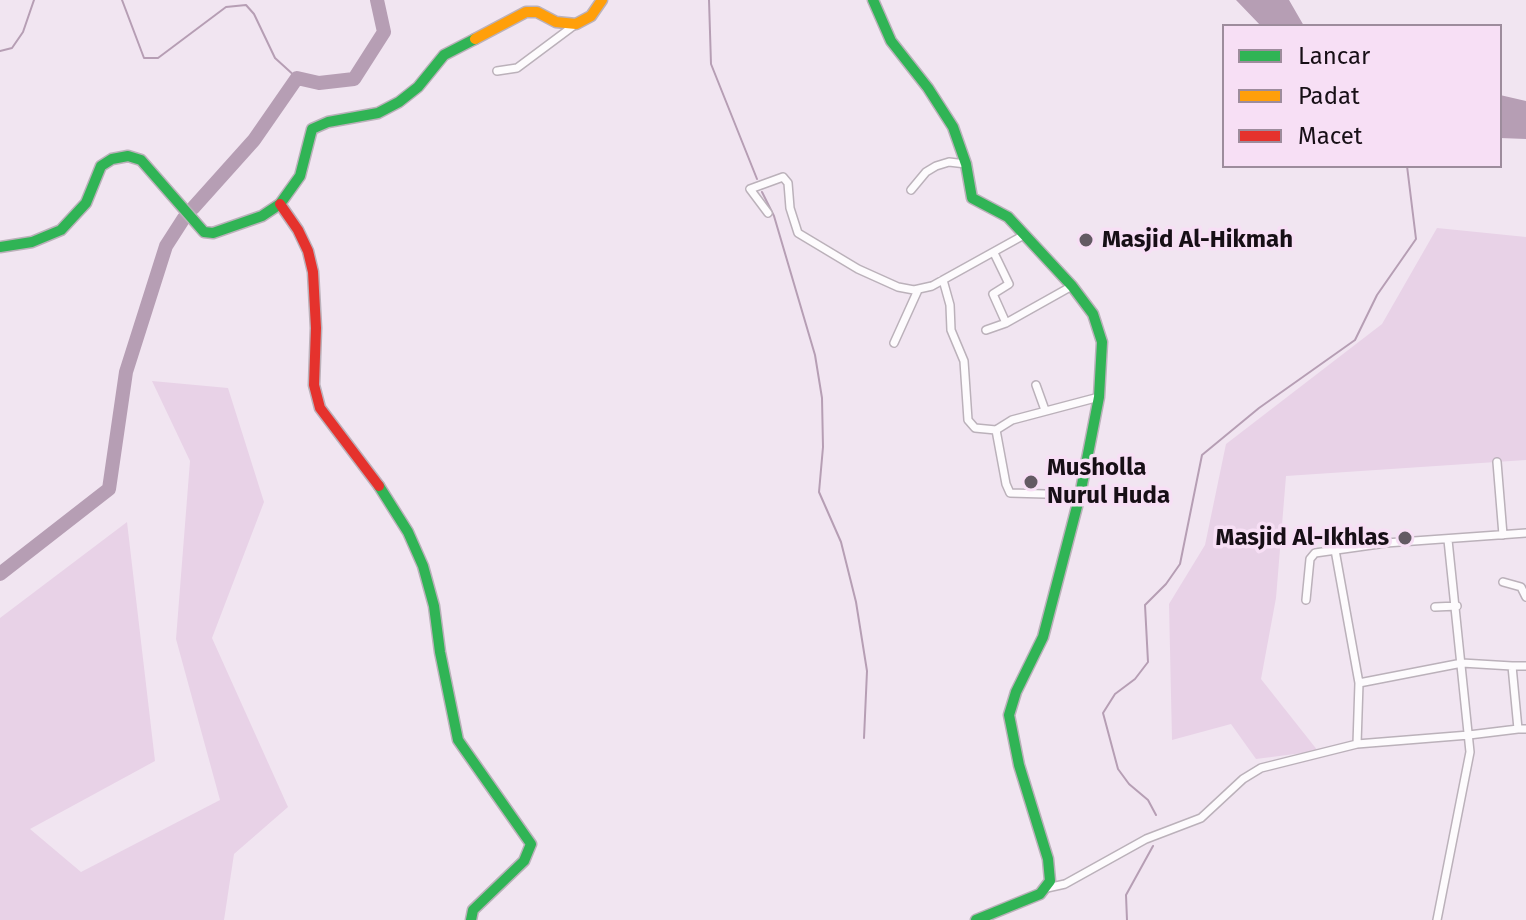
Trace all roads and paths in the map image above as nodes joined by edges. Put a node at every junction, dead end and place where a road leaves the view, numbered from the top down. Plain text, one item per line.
1 (602, 0) edge
2 (873, 0) edge
3 (576, 24) junction
4 (497, 71) dead end
5 (966, 164) junction
6 (911, 190) dead end
7 (280, 204) junction
8 (768, 213) dead end
9 (1024, 235) junction
10 (0, 247) edge
11 (994, 253) junction
12 (943, 280) junction
13 (1072, 286) junction
14 (918, 290) junction
15 (1006, 323) junction
16 (986, 330) dead end
17 (894, 343) dead end
18 (1036, 385) dead end
19 (1099, 397) junction
20 (1045, 410) junction
21 (996, 430) junction
22 (1497, 462) dead end
23 (1080, 495) junction
24 (1526, 533) edge
25 (1503, 535) junction
26 (1448, 540) junction
27 (1335, 550) junction
28 (1503, 582) dead end
29 (1526, 597) edge
30 (1306, 600) dead end
31 (1457, 606) junction
32 (1435, 607) dead end
33 (1462, 663) junction
34 (1512, 666) junction
35 (1526, 666) edge
36 (1359, 683) junction
37 (1516, 705) junction
38 (1526, 706) edge
39 (1522, 729) edge
40 (1469, 735) junction
41 (1357, 744) junction
42 (1047, 888) junction
43 (471, 920) edge
44 (976, 920) edge
45 (1437, 920) edge

1 - 3 street
2 - 5 street
3 - 4 street
3 - 7 street
5 - 6 street
5 - 9 street
7 - 10 street
7 - 43 street
8 - 14 street
9 - 11 street
9 - 13 street
11 - 12 street
11 - 15 street
12 - 14 street
12 - 21 street
13 - 15 street
13 - 19 street
14 - 17 street
15 - 16 street
18 - 20 street
19 - 20 street
19 - 23 street
20 - 21 street
21 - 23 street
22 - 25 street
23 - 42 street
24 - 25 street
25 - 26 street
26 - 27 street
26 - 31 street
27 - 30 street
27 - 36 street
28 - 29 street
31 - 32 street
31 - 33 street
33 - 34 street
33 - 36 street
33 - 40 street
34 - 35 street
34 - 37 street
36 - 41 street
37 - 38 street
37 - 39 street
39 - 40 street
40 - 41 street
40 - 45 street
41 - 42 street
42 - 44 street

